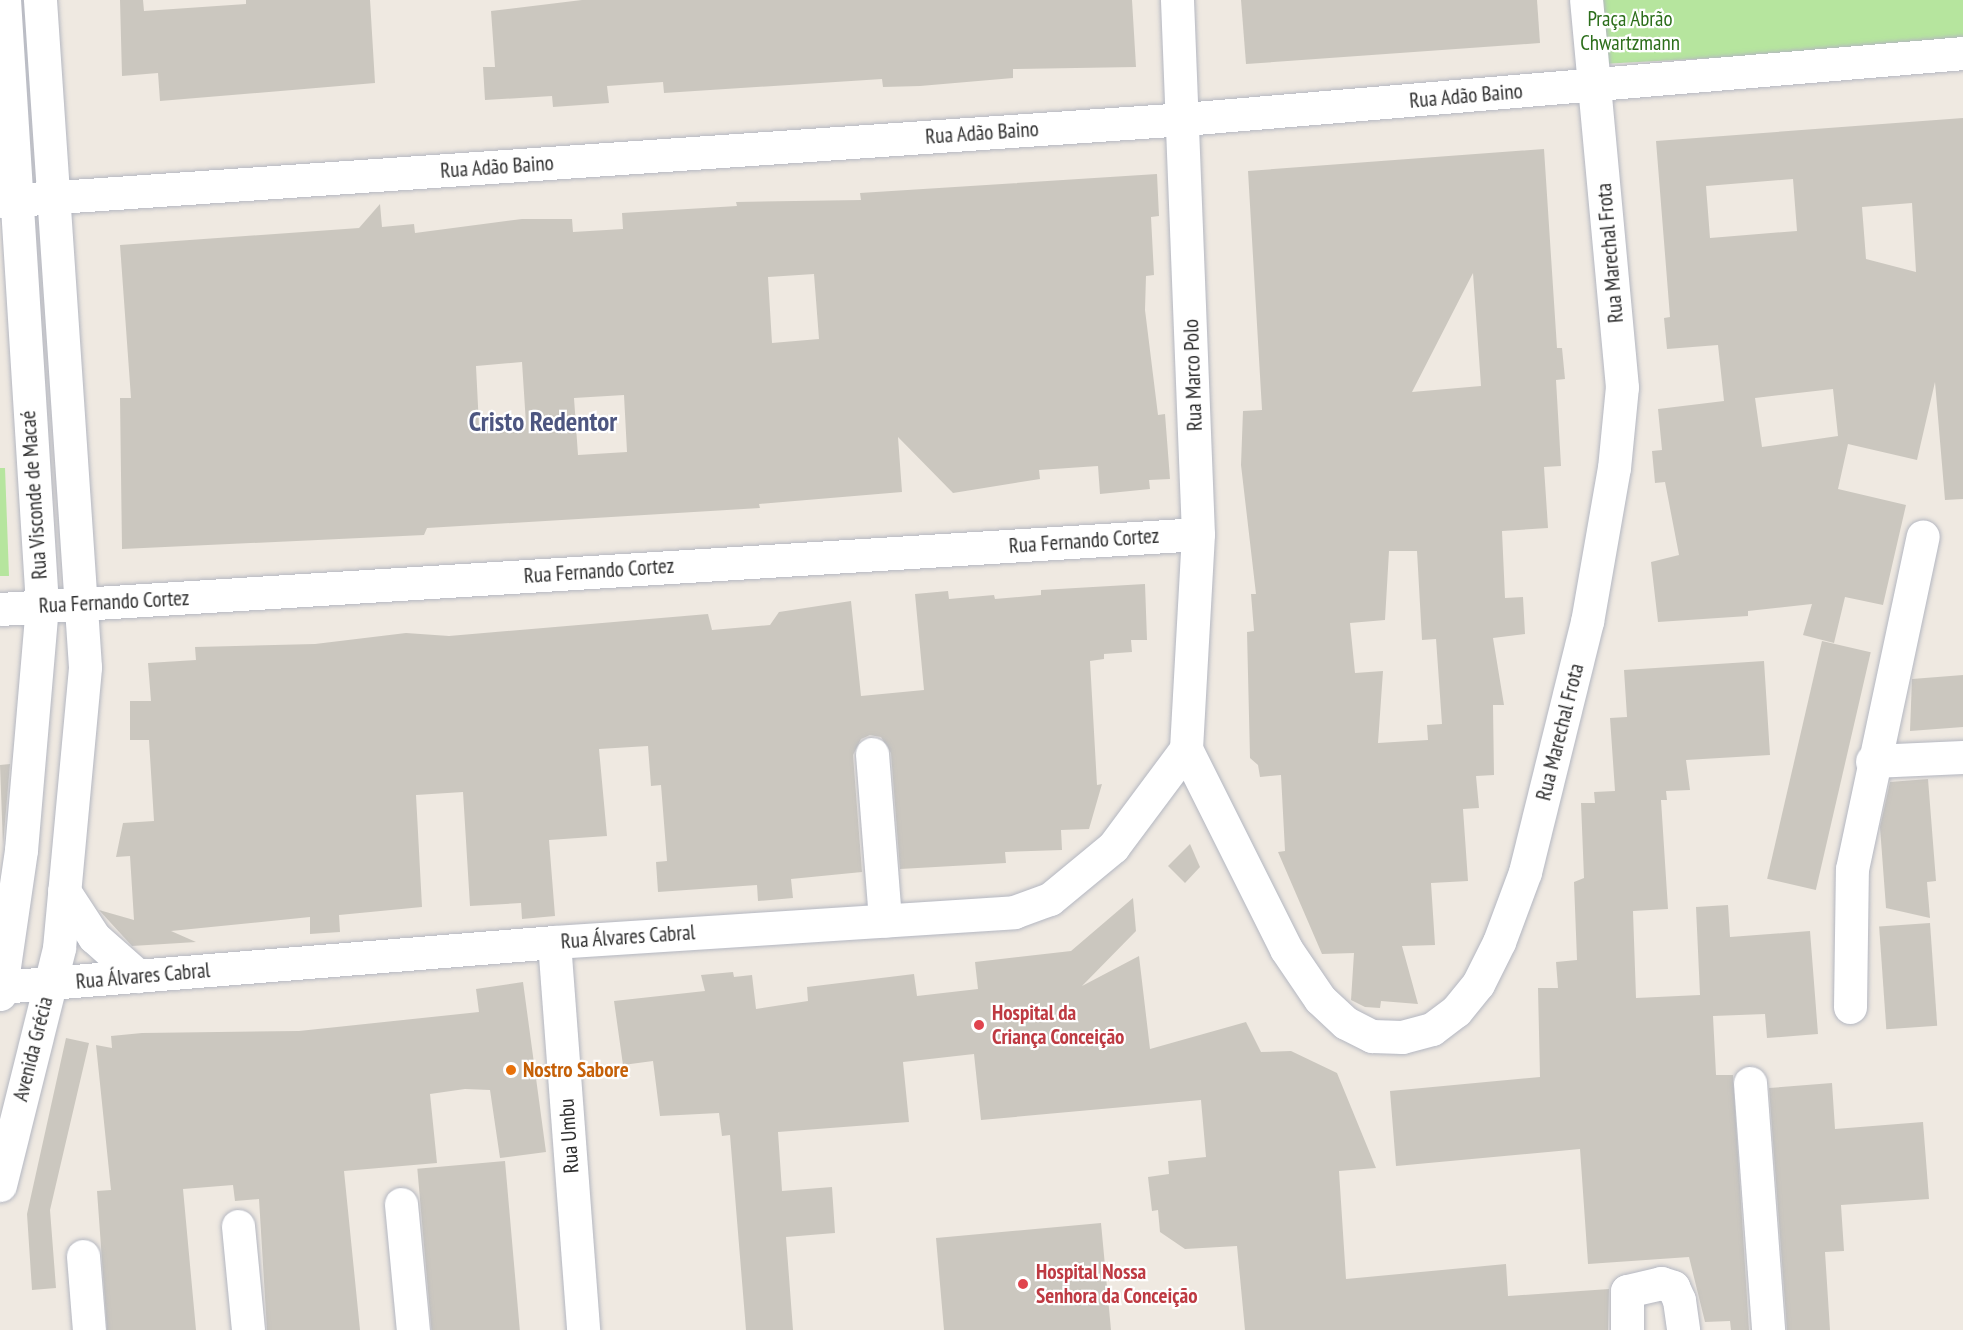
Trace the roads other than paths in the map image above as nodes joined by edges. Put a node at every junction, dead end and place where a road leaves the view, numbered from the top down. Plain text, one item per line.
1 (4, 0) edge
2 (40, 0) edge
3 (1177, 0) edge
4 (1586, 0) edge
5 (1963, 53) edge
6 (1594, 85) junction
7 (1184, 119) junction
8 (56, 198) junction
9 (8, 201) edge
10 (1198, 534) junction
11 (1923, 536) dead end
12 (85, 602) junction
13 (42, 605) junction
14 (0, 609) edge
15 (1186, 749) junction
16 (872, 754) dead end
17 (1963, 757) edge
18 (1872, 761) junction
19 (64, 891) junction
20 (885, 920) junction
21 (554, 942) junction
22 (138, 976) junction
23 (49, 983) junction
24 (0, 990) edge
25 (1850, 1007) dead end
26 (1750, 1083) dead end
27 (0, 1185) edge
28 (401, 1204) dead end
29 (238, 1226) dead end
30 (83, 1256) dead end
31 (90, 1330) edge
32 (248, 1330) edge
33 (413, 1330) edge
34 (583, 1330) edge
35 (1627, 1330) edge
36 (1683, 1330) edge
37 (1768, 1330) edge

1 - 9 street, Rua Visconde de Macaé
2 - 8 street, Rua Visconde de Macaé
3 - 7 street, Rua Marco Polo
4 - 6 street, Rua Marechal Frota
5 - 6 street, Rua Adão Baino
6 - 7 street, Rua Adão Baino
6 - 15 street, Rua Marechal Frota
7 - 8 street, Rua Adão Baino
7 - 10 street, Rua Marco Polo
8 - 9 street, Rua Adão Baino
8 - 12 street, Rua Visconde de Macaé
9 - 13 street, Rua Visconde de Macaé
10 - 12 street, Rua Fernando Cortez
10 - 15 street, Rua Marco Polo
11 - 18 street
12 - 13 street, Rua Fernando Cortez
12 - 19 street, Rua Visconde de Macaé
13 - 14 street, Rua Fernando Cortez
13 - 24 street, Rua Visconde de Macaé
15 - 20 street, Rua Álvares Cabral
16 - 20 street
17 - 18 street
18 - 25 street
19 - 22 street
19 - 23 street, Rua Visconde de Macaé
20 - 21 street, Rua Álvares Cabral
21 - 22 street, Rua Álvares Cabral
21 - 34 street, Rua Umbu
22 - 23 street, Rua Álvares Cabral
23 - 24 street, Rua Álvares Cabral
23 - 27 street, Avenida Grécia
26 - 37 street
28 - 33 street
29 - 32 street
30 - 31 street
35 - 36 street

